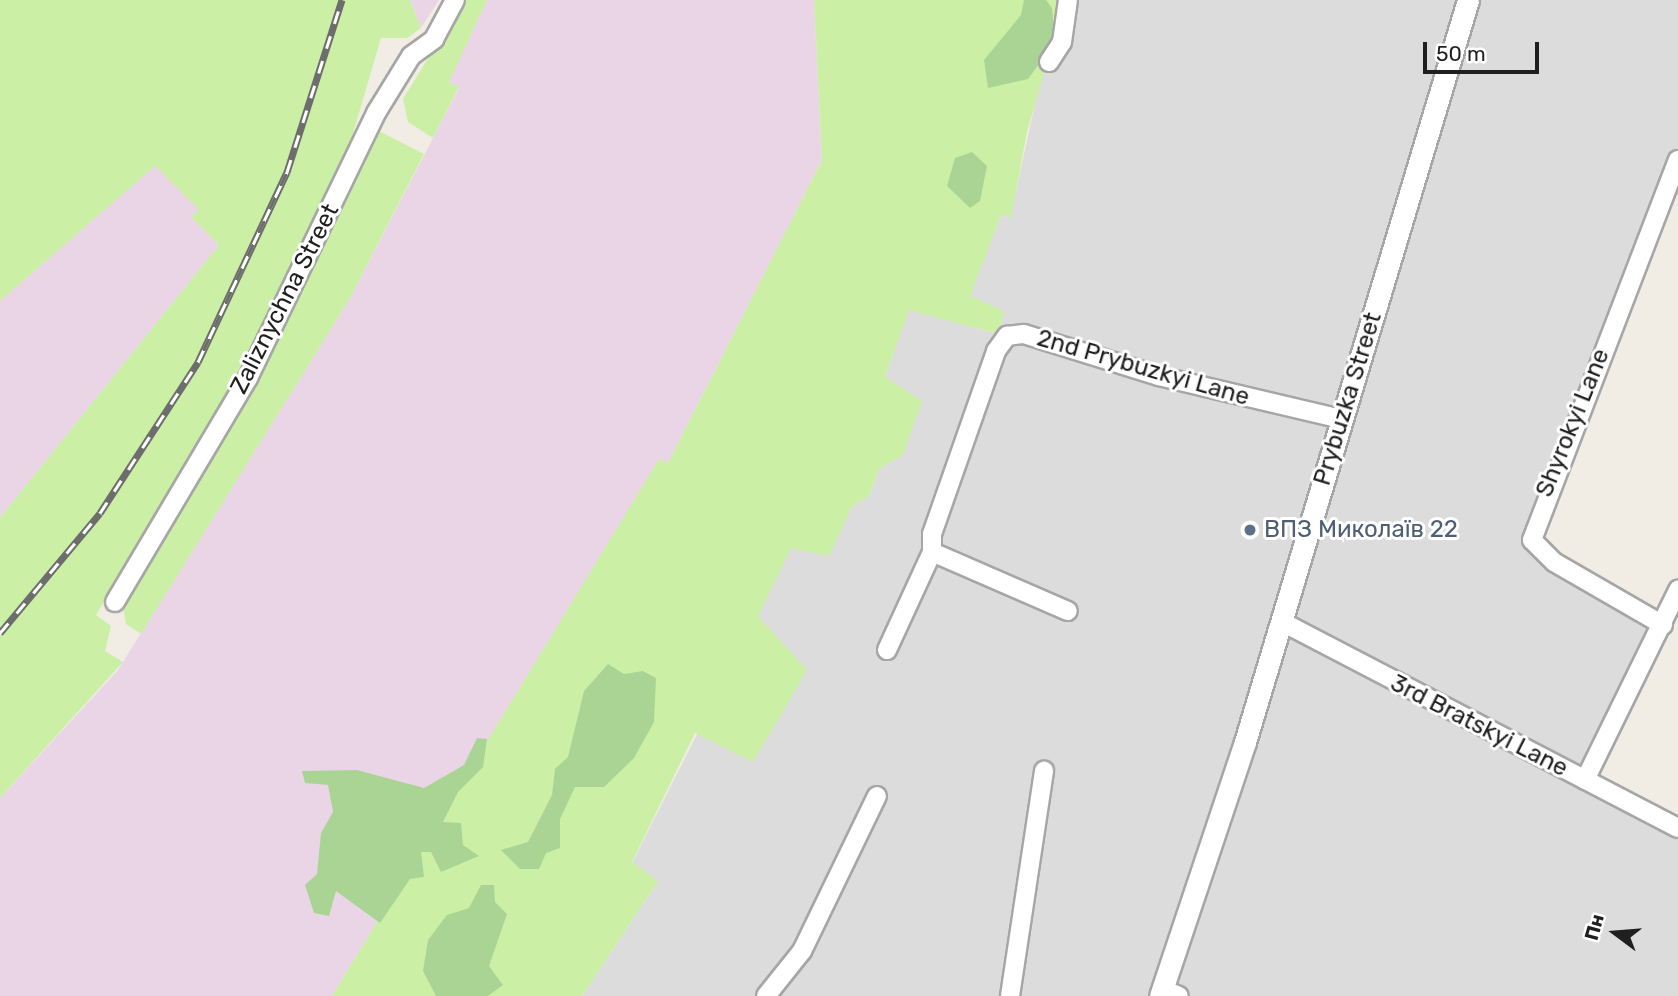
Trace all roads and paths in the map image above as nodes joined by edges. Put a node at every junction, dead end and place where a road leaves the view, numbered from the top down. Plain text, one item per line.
1 (454, 0) edge
2 (1068, 0) edge
3 (1468, 0) edge
4 (1049, 62) dead end
5 (1678, 160) edge
6 (1341, 419) junction
7 (932, 552) junction
8 (1678, 590) edge
9 (115, 601) dead end
10 (1068, 611) dead end
11 (1282, 622) junction
12 (1663, 625) junction
13 (887, 650) dead end
14 (1044, 771) dead end
15 (1585, 780) junction
16 (877, 796) dead end
17 (1678, 828) edge
18 (1167, 994) edge
19 (766, 996) edge
20 (1010, 996) edge

1 - 9 street, Zaliznychna Street
2 - 4 street
3 - 6 street, Prybuzka Street
5 - 12 street, Shyrokyi Lane
6 - 7 street, 2nd Prybuzkyi Lane
6 - 11 street, Prybuzka Street
7 - 10 street
7 - 13 street, 2nd Prybuzkyi Lane
8 - 12 street
11 - 15 street, 3rd Bratskyi Lane
11 - 18 street, Prybuzka Street
12 - 15 street
14 - 20 street
15 - 17 street, 3rd Bratskyi Lane
16 - 19 street

